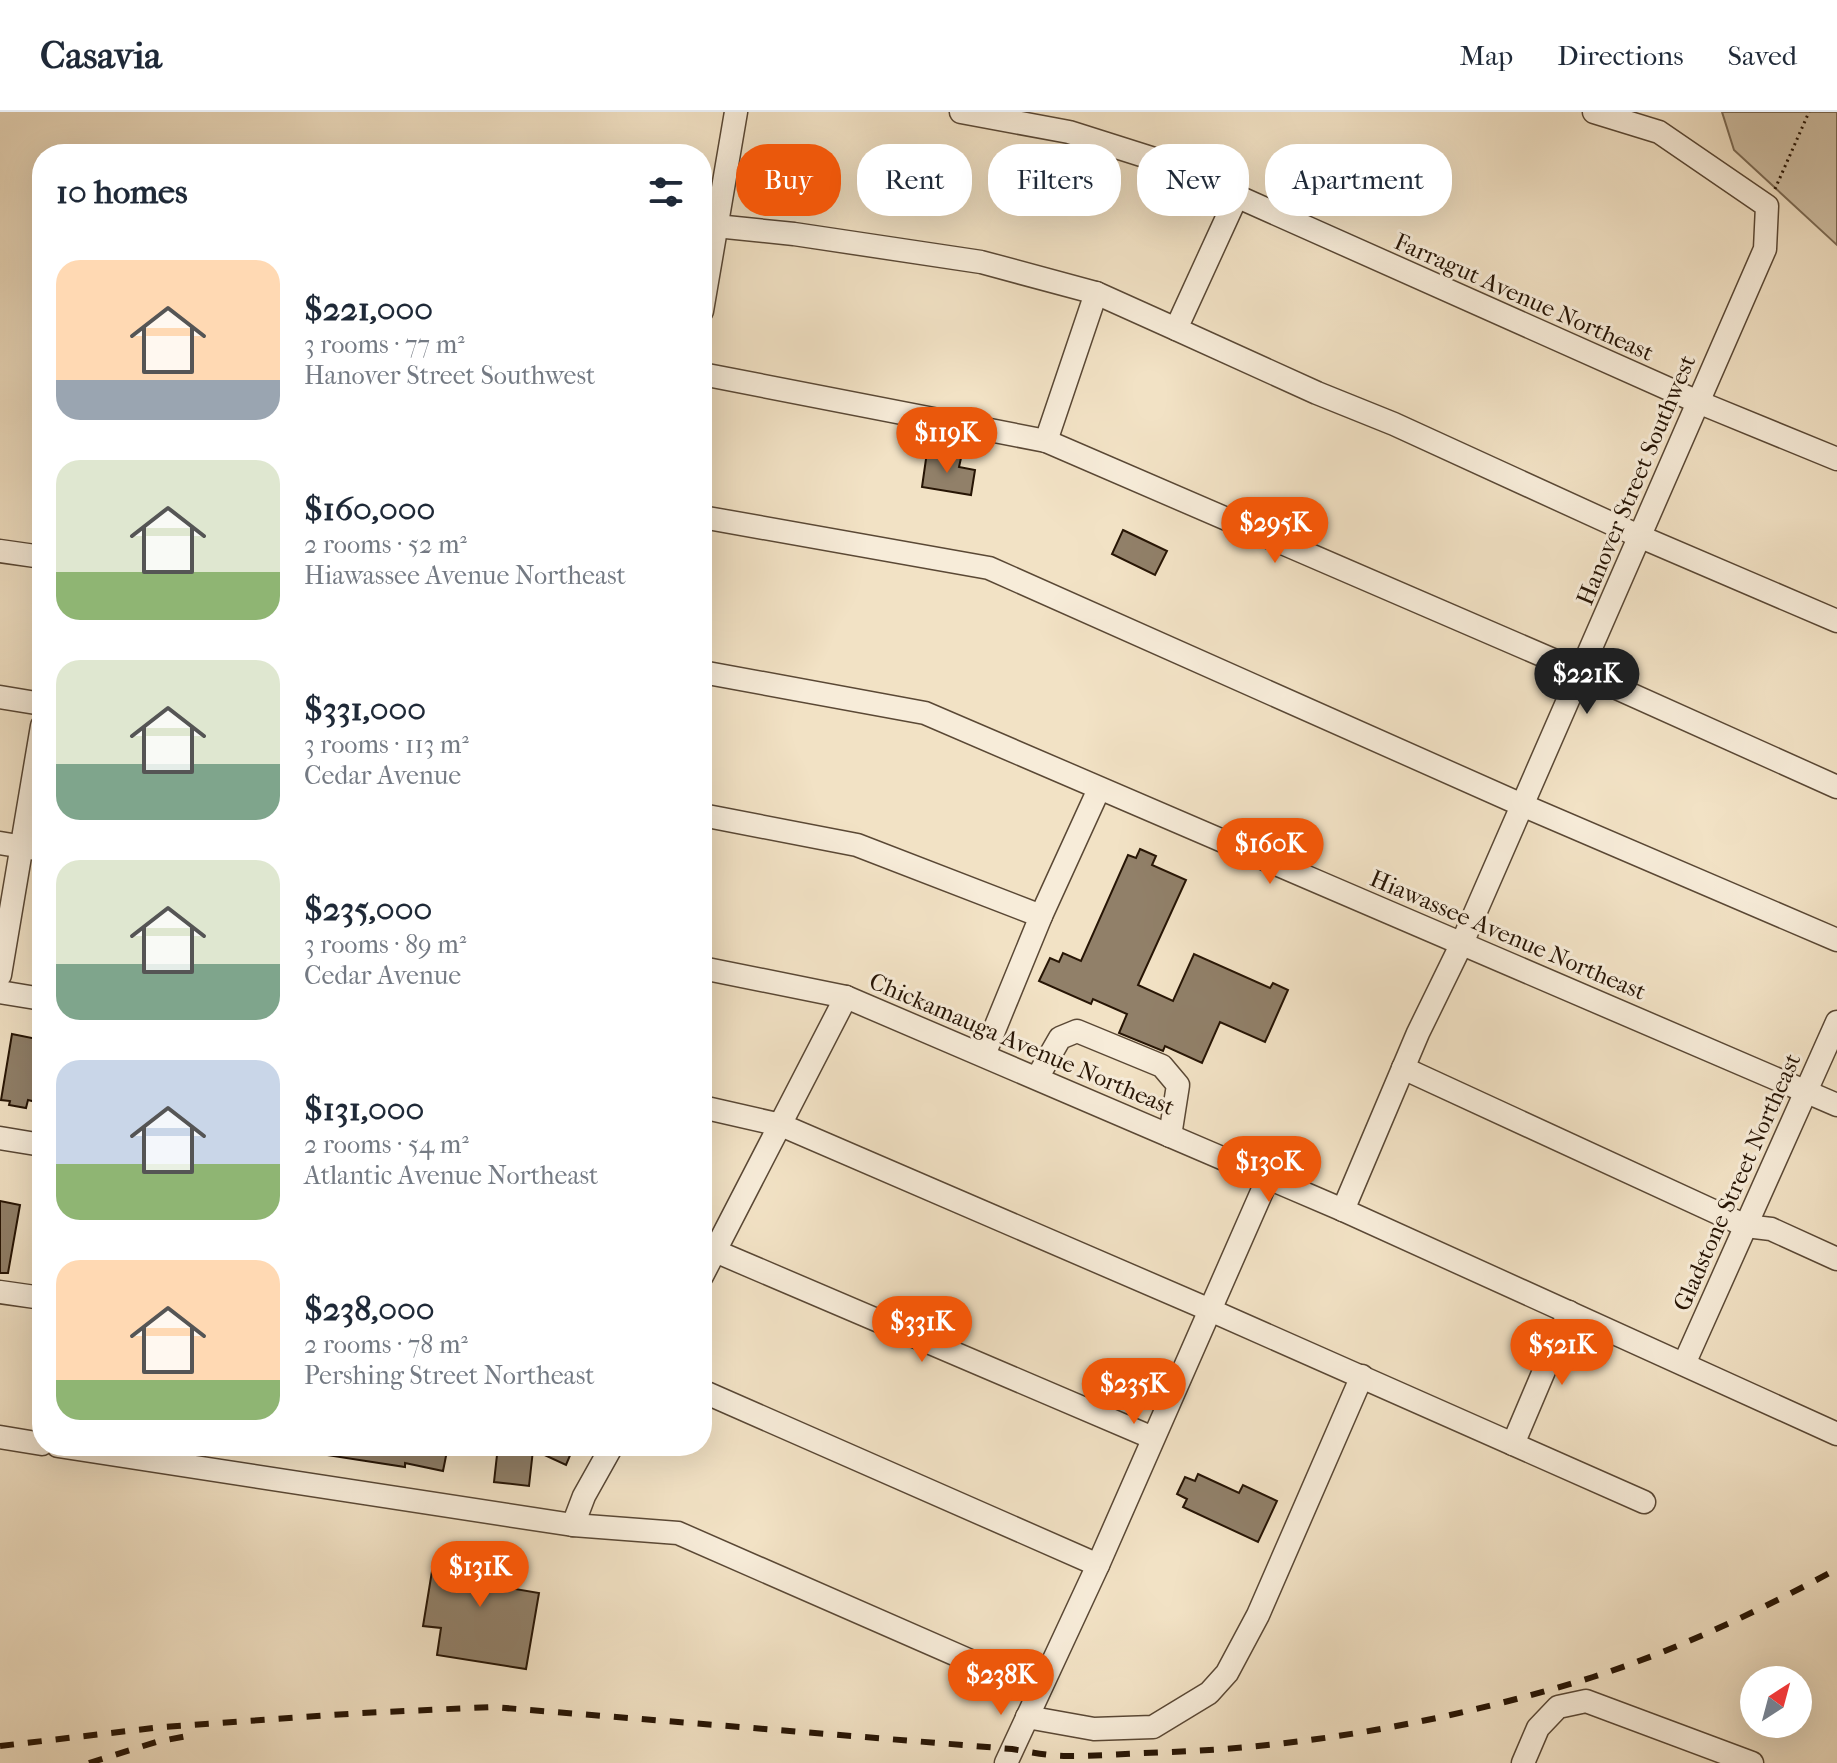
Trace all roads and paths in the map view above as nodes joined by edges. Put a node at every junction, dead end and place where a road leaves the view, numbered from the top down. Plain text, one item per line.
1 (736, 112) edge
2 (961, 112) edge
3 (1594, 112) edge
4 (1809, 112) edge
5 (1137, 153) edge
6 (1249, 204) edge
7 (1767, 206) junction
8 (1228, 216) edge
9 (716, 226) junction
10 (712, 250) edge
11 (1096, 293) junction
12 (1176, 329) junction
13 (712, 376) edge
14 (1698, 402) junction
15 (1046, 441) junction
16 (1837, 459) edge
17 (712, 519) edge
18 (1641, 537) junction
19 (0, 551) edge
20 (32, 556) edge
21 (1837, 621) edge
22 (1581, 672) junction
23 (712, 674) edge
24 (0, 697) edge
25 (32, 702) edge
26 (32, 784) edge
27 (1837, 787) edge
28 (1099, 789) junction
29 (1522, 805) junction
30 (712, 817) edge
31 (21, 847) edge
32 (1041, 916) junction
33 (1837, 940) edge
34 (1462, 943) junction
35 (712, 970) edge
36 (0, 975) edge
37 (0, 992) edge
38 (32, 997) edge
39 (846, 997) junction
40 (1837, 1022) edge
41 (984, 1055) junction
42 (1403, 1068) junction
43 (1037, 1078) junction
44 (1806, 1092) junction
45 (1837, 1105) edge
46 (712, 1109) edge
47 (781, 1125) junction
48 (1170, 1136) junction
49 (0, 1138) edge
50 (32, 1143) edge
51 (1268, 1178) junction
52 (1343, 1210) junction
53 (1746, 1226) junction
54 (712, 1243) edge
55 (712, 1252) edge
56 (1837, 1259) edge
57 (0, 1292) edge
58 (32, 1297) edge
59 (1210, 1310) junction
60 (1569, 1312) junction
61 (1684, 1364) junction
62 (1362, 1376) junction
63 (712, 1395) edge
64 (1837, 1434) edge
65 (0, 1437) edge
66 (1153, 1438) junction
67 (32, 1442) edge
68 (1513, 1444) junction
69 (123, 1456) edge
70 (606, 1456) edge
71 (1644, 1502) dead end
72 (573, 1525) junction
73 (1098, 1565) junction
74 (1039, 1691) junction
75 (1027, 1717) junction
76 (1006, 1763) edge
77 (1523, 1763) edge
78 (1752, 1763) edge

1 - 9 street
2 - 5 street, Farragut Avenue Northeast
3 - 7 street
4 - 7 path
6 - 14 street, Farragut Avenue Northeast
7 - 14 street, Hanover Street Southwest
8 - 12 street
9 - 10 street
9 - 11 street
11 - 12 street
11 - 15 street
12 - 18 street
13 - 15 street
14 - 16 street, Farragut Avenue Northeast
14 - 18 street, Hanover Street Southwest
15 - 22 street
17 - 29 street
18 - 21 street
18 - 22 street, Hanover Street Southwest
19 - 20 street
22 - 27 street
22 - 29 street, Hanover Street Southwest
23 - 28 street, Hiawassee Avenue Northeast
24 - 25 street
26 - 31 street
28 - 32 street
28 - 34 street, Hiawassee Avenue Northeast
29 - 33 street
29 - 34 street, Hanover Street Southwest
30 - 32 street
31 - 36 street
32 - 41 street
34 - 42 street, Hanover Street Southwest
34 - 44 street, Hiawassee Avenue Northeast
35 - 39 street, Chickamauga Avenue Northeast
37 - 38 street
39 - 41 street, Chickamauga Avenue Northeast
39 - 47 street
40 - 44 street, Gladstone Street Northeast
41 - 43 street, Chickamauga Avenue Northeast
42 - 52 street, Hanover Street Southwest
42 - 53 street
43 - 48 street, Chickamauga Avenue Northeast
43 - 48 street
44 - 45 street, Hiawassee Avenue Northeast
44 - 53 street, Gladstone Street Northeast
46 - 47 street
47 - 54 street
47 - 59 street
48 - 51 street, Chickamauga Avenue Northeast
49 - 50 street
51 - 52 street, Chickamauga Avenue Northeast
51 - 59 street
52 - 60 street, Chickamauga Avenue Northeast
53 - 56 street
53 - 61 street, Gladstone Street Northeast
55 - 66 street
57 - 58 street
59 - 62 street
59 - 66 street
60 - 61 street, Chickamauga Avenue Northeast
60 - 68 street
61 - 64 street, Chickamauga Avenue Northeast
62 - 68 street
62 - 75 street
63 - 73 street
65 - 67 street
66 - 73 street
68 - 71 street
69 - 72 street
70 - 72 street
72 - 74 street
73 - 74 street
74 - 75 street
75 - 76 street
77 - 78 street

